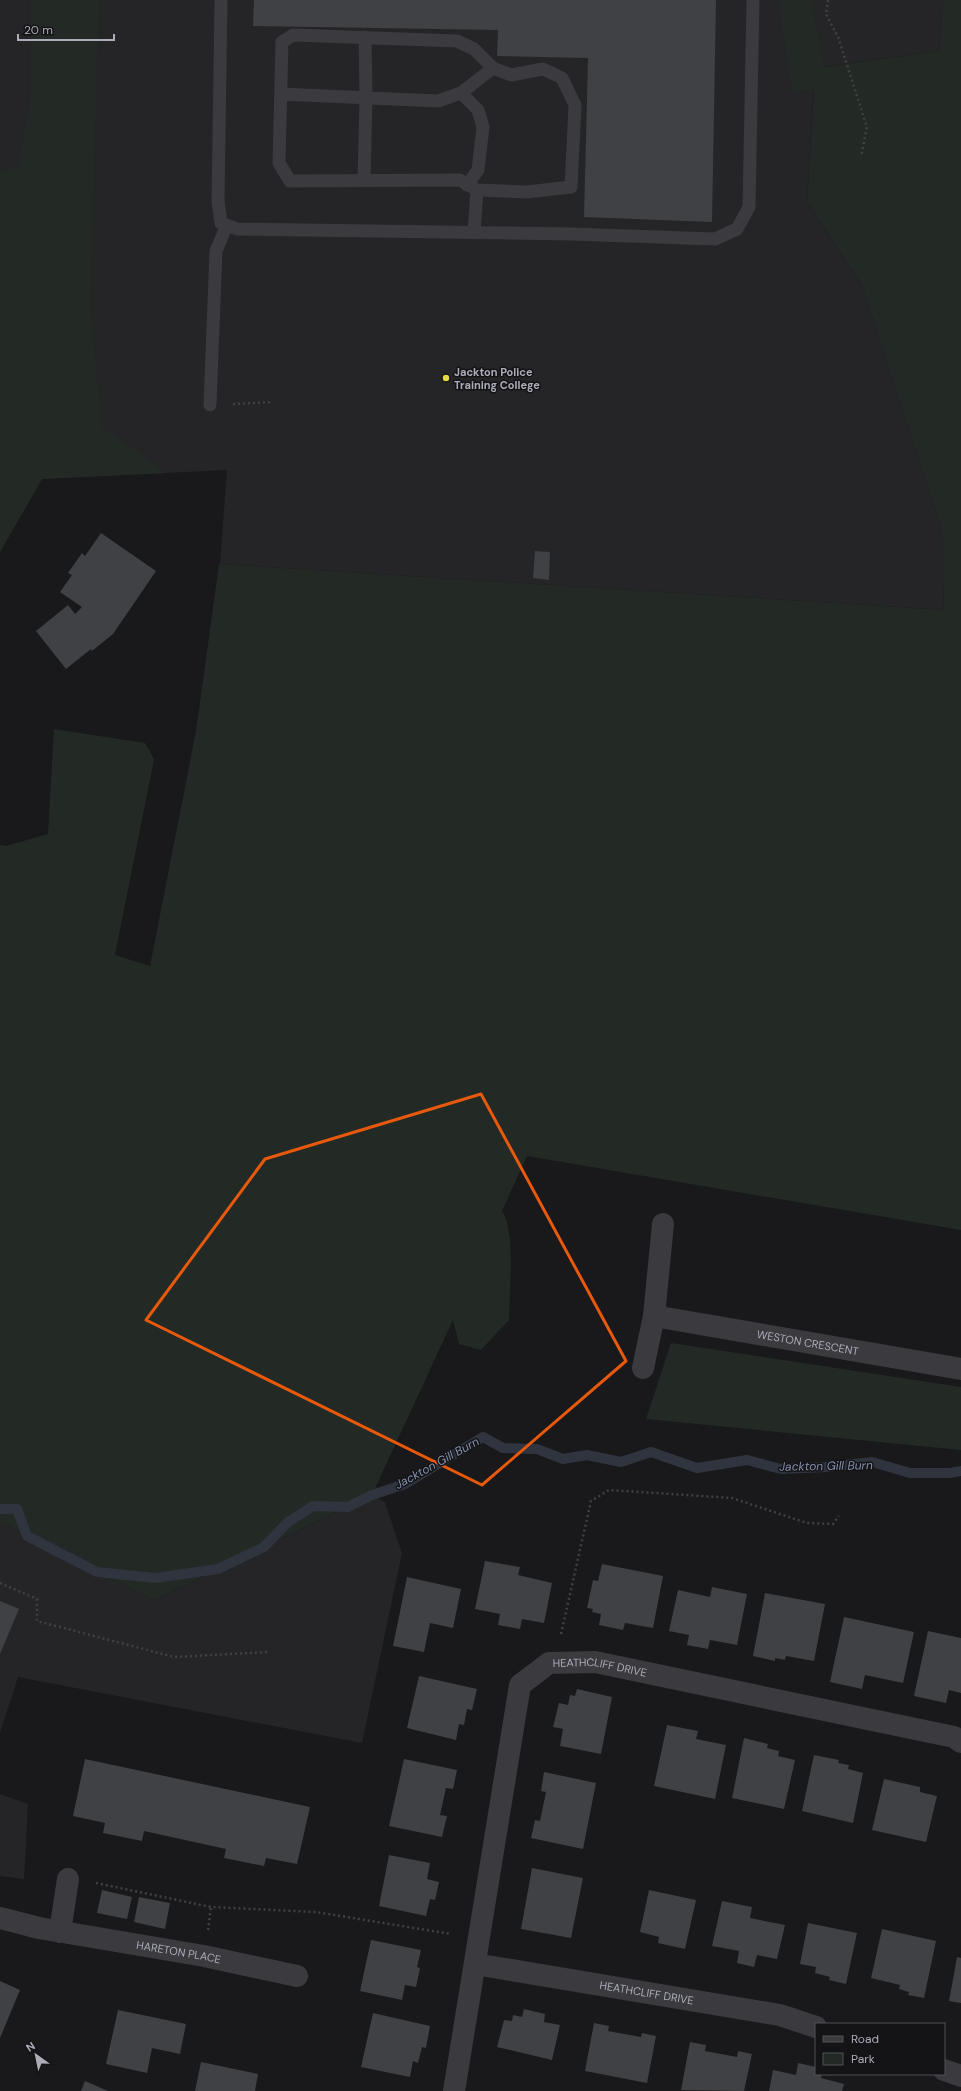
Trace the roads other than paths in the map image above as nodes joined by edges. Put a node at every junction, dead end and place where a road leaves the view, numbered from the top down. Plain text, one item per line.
1 (221, 0) edge
2 (753, 0) edge
3 (365, 37) junction
4 (492, 68) junction
5 (461, 93) junction
6 (281, 94) junction
7 (366, 98) junction
8 (364, 180) junction
9 (472, 188) junction
10 (227, 225) junction
11 (474, 232) junction
12 (210, 405) road end
13 (663, 1224) dead end
14 (654, 1316) junction
15 (643, 1368) dead end
16 (961, 1369) edge
17 (961, 1742) edge
18 (68, 1880) road end
19 (0, 1918) edge
20 (60, 1932) junction
21 (475, 1964) junction
22 (297, 1976) dead end
23 (815, 2027) edge
24 (945, 2070) edge
25 (961, 2076) edge
26 (454, 2091) edge

1 - 10 lane
2 - 11 lane
3 - 4 lane
3 - 6 lane
3 - 7 lane
4 - 5 lane
4 - 9 lane
5 - 7 lane
5 - 9 lane
6 - 7 lane
6 - 8 lane
7 - 8 lane
8 - 9 lane
9 - 11 lane
10 - 11 lane
10 - 12 lane
13 - 14 street
14 - 15 street
14 - 16 street, WESTON CRESCENT
17 - 21 street, HEATHCLIFF DRIVE
18 - 20 street
19 - 20 street, HARETON PLACE
20 - 22 street, HARETON PLACE
21 - 23 street, HEATHCLIFF DRIVE
21 - 26 street, HEATHCLIFF DRIVE
24 - 25 street

